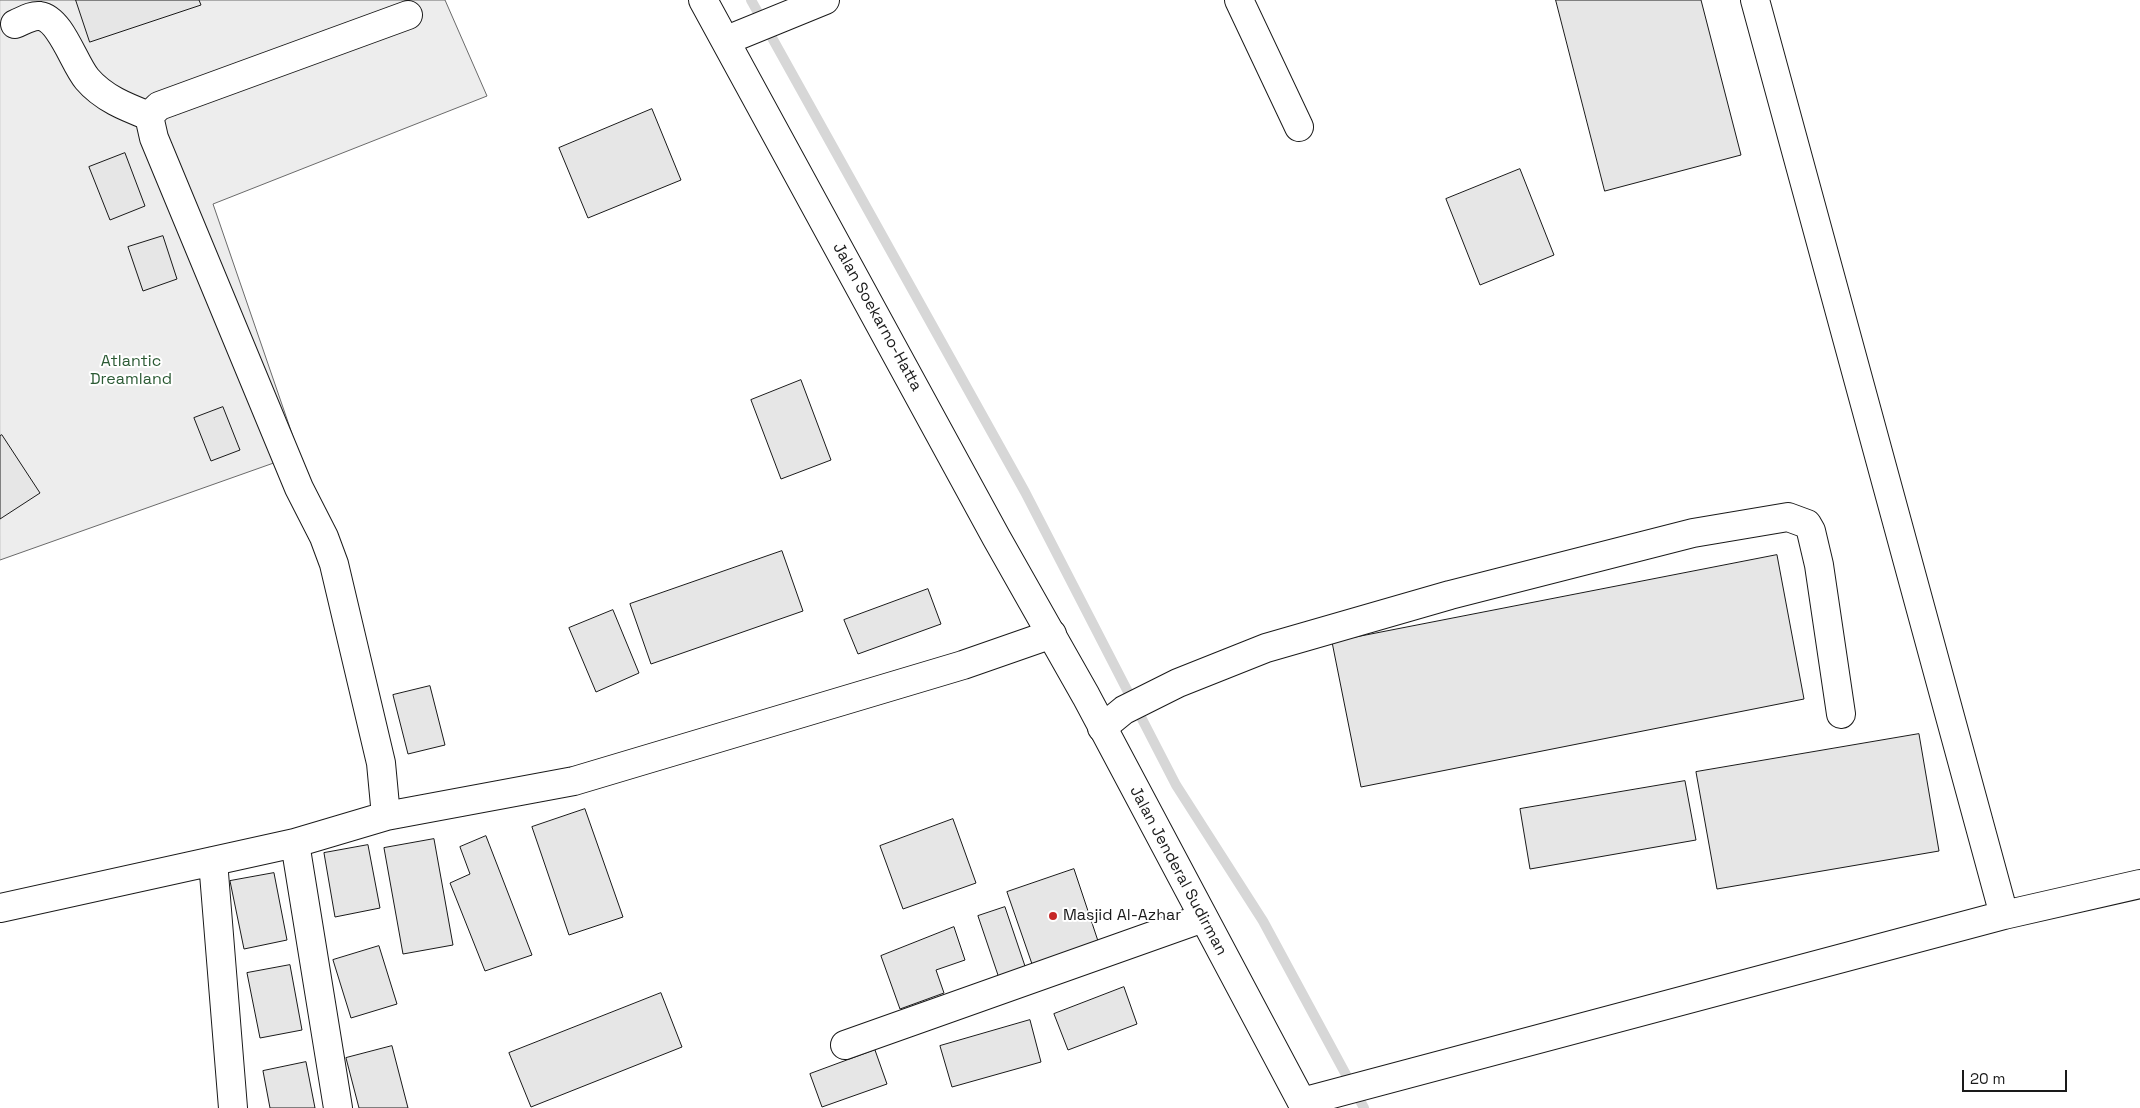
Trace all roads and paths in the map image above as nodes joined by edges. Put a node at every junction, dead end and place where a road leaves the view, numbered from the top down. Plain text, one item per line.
1 (703, 0) edge
2 (1239, 0) edge
3 (1754, 0) edge
4 (818, 3) edge
5 (408, 15) dead end
6 (15, 24) dead end
7 (735, 37) junction
8 (148, 116) junction
9 (1299, 127) dead end
10 (1052, 634) junction
11 (1842, 714) dead end
12 (1102, 728) junction
13 (386, 816) junction
14 (295, 843) junction
15 (213, 861) junction
16 (2140, 884) edge
17 (0, 908) edge
18 (2004, 915) junction
19 (1203, 918) junction
20 (845, 1045) dead end
21 (1308, 1103) edge
22 (233, 1108) edge
23 (338, 1108) edge

1 - 7 street, Jalan Soekarno-Hatta
2 - 9 street
3 - 18 street
4 - 7 street
5 - 8 street
6 - 8 street
7 - 10 street, Jalan Soekarno-Hatta
8 - 13 street
10 - 12 street, Jalan Jenderal Sudirman
10 - 13 street
11 - 12 street
12 - 19 street, Jalan Jenderal Sudirman
13 - 14 street
14 - 15 street
14 - 23 street
15 - 17 street
15 - 22 street
16 - 18 street
18 - 21 street
19 - 20 street
19 - 21 street, Jalan Jenderal Sudirman

